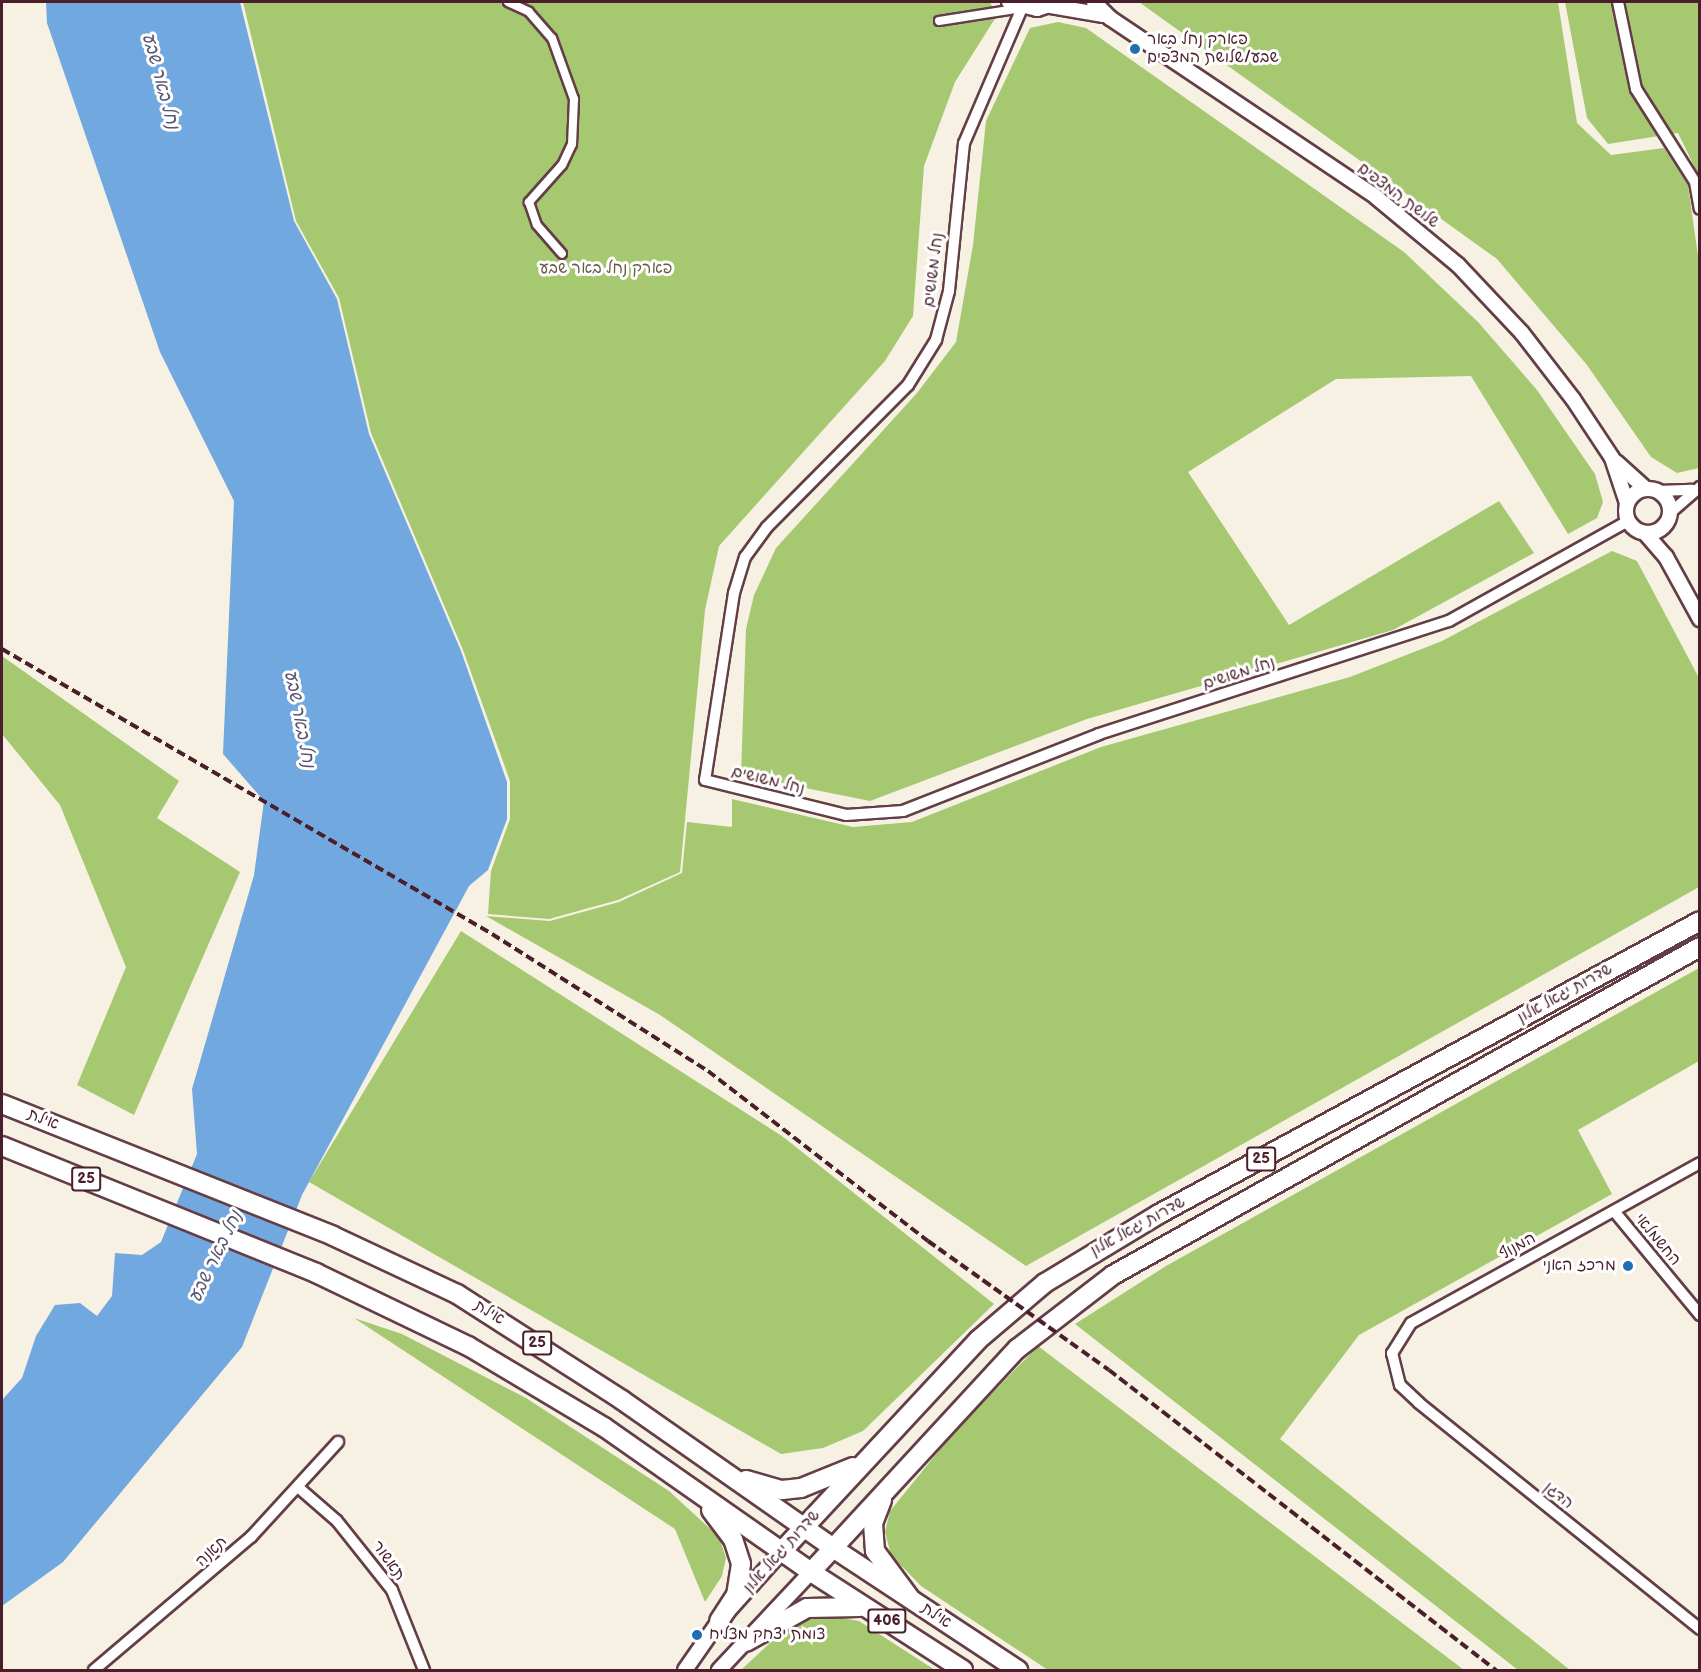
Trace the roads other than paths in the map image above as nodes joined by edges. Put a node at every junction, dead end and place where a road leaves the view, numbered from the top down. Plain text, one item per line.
1 (508, 2) edge
2 (1009, 2) edge
3 (1094, 2) edge
4 (1618, 2) edge
5 (1055, 4) edge
6 (1022, 8) junction
7 (1110, 18) junction
8 (939, 21) dead end
9 (1700, 209) edge
10 (562, 254) dead end
11 (1612, 458) junction
12 (1697, 488) edge
13 (1652, 490) junction
14 (1627, 503) junction
15 (1667, 519) junction
16 (1628, 521) junction
17 (1645, 533) junction
18 (1678, 578) junction
19 (1700, 619) edge
20 (1700, 921) edge
21 (1700, 947) edge
22 (2, 1104) edge
23 (2, 1146) edge
24 (1700, 1163) edge
25 (1614, 1211) junction
26 (1700, 1315) edge
27 (1400, 1384) joint
28 (338, 1442) dead end
29 (867, 1458) junction
30 (728, 1474) junction
31 (891, 1483) junction
32 (687, 1485) junction
33 (299, 1488) junction
34 (804, 1527) junction
35 (833, 1548) junction
36 (782, 1551) junction
37 (811, 1572) junction
38 (910, 1598) junction
39 (869, 1609) junction
40 (719, 1621) junction
41 (1700, 1629) edge
42 (746, 1642) junction
43 (94, 1671) edge
44 (423, 1671) edge
45 (685, 1671) edge
46 (719, 1671) edge
47 (963, 1671) edge
48 (1018, 1671) edge

1 - 10 street
2 - 6 street
3 - 7 street, שלושת המצפים
4 - 9 street
5 - 6 street, שלושת המצפים
5 - 7 street, שלושת המצפים
6 - 8 street
6 - 16 street, נחל משושים
7 - 11 street, שלושת המצפים
11 - 13 street, שלושת המצפים
11 - 14 street, שלושת המצפים
12 - 13 street
12 - 15 street
13 - 14 street
13 - 15 street, שלושת המצפים
14 - 16 street, שלושת המצפים
15 - 17 street
15 - 18 street
16 - 17 street
17 - 18 street
18 - 19 street
20 - 29 main road, שדרות יגאל אלון / 25
21 - 31 main road, שדרות יגאל אלון / 25
22 - 30 main road, אילת / 25
23 - 32 main road, אילת / 25
24 - 25 street, המנוף
25 - 26 street, החשמלאי
25 - 27 street, המנוף
27 - 41 street, הדגן
28 - 33 street, תאנה
29 - 30 main road
29 - 34 main road, שדרות יגאל אלון / 25
30 - 34 main road, אילת / 25
31 - 35 main road, שדרות יגאל אלון / 25
31 - 38 main road
32 - 36 main road, אילת / 25
32 - 40 main road
33 - 43 street, תאנה
33 - 44 street, תאשור
34 - 35 main road, אילת / 25
34 - 36 main road, שדרות יגאל אלון / 25
35 - 37 main road, שדרות יגאל אלון / 25
35 - 38 main road, אילת / 406
36 - 37 main road, אילת / 25
36 - 40 street, שדרות יגאל אלון
37 - 39 main road, אילת / 406
37 - 42 street, שדרות יגאל אלון
38 - 48 main road, אילת / 406
39 - 42 main road
39 - 47 main road, אילת / 406
40 - 45 street, שדרות יגאל אלון
42 - 46 street, שדרות יגאל אלון

